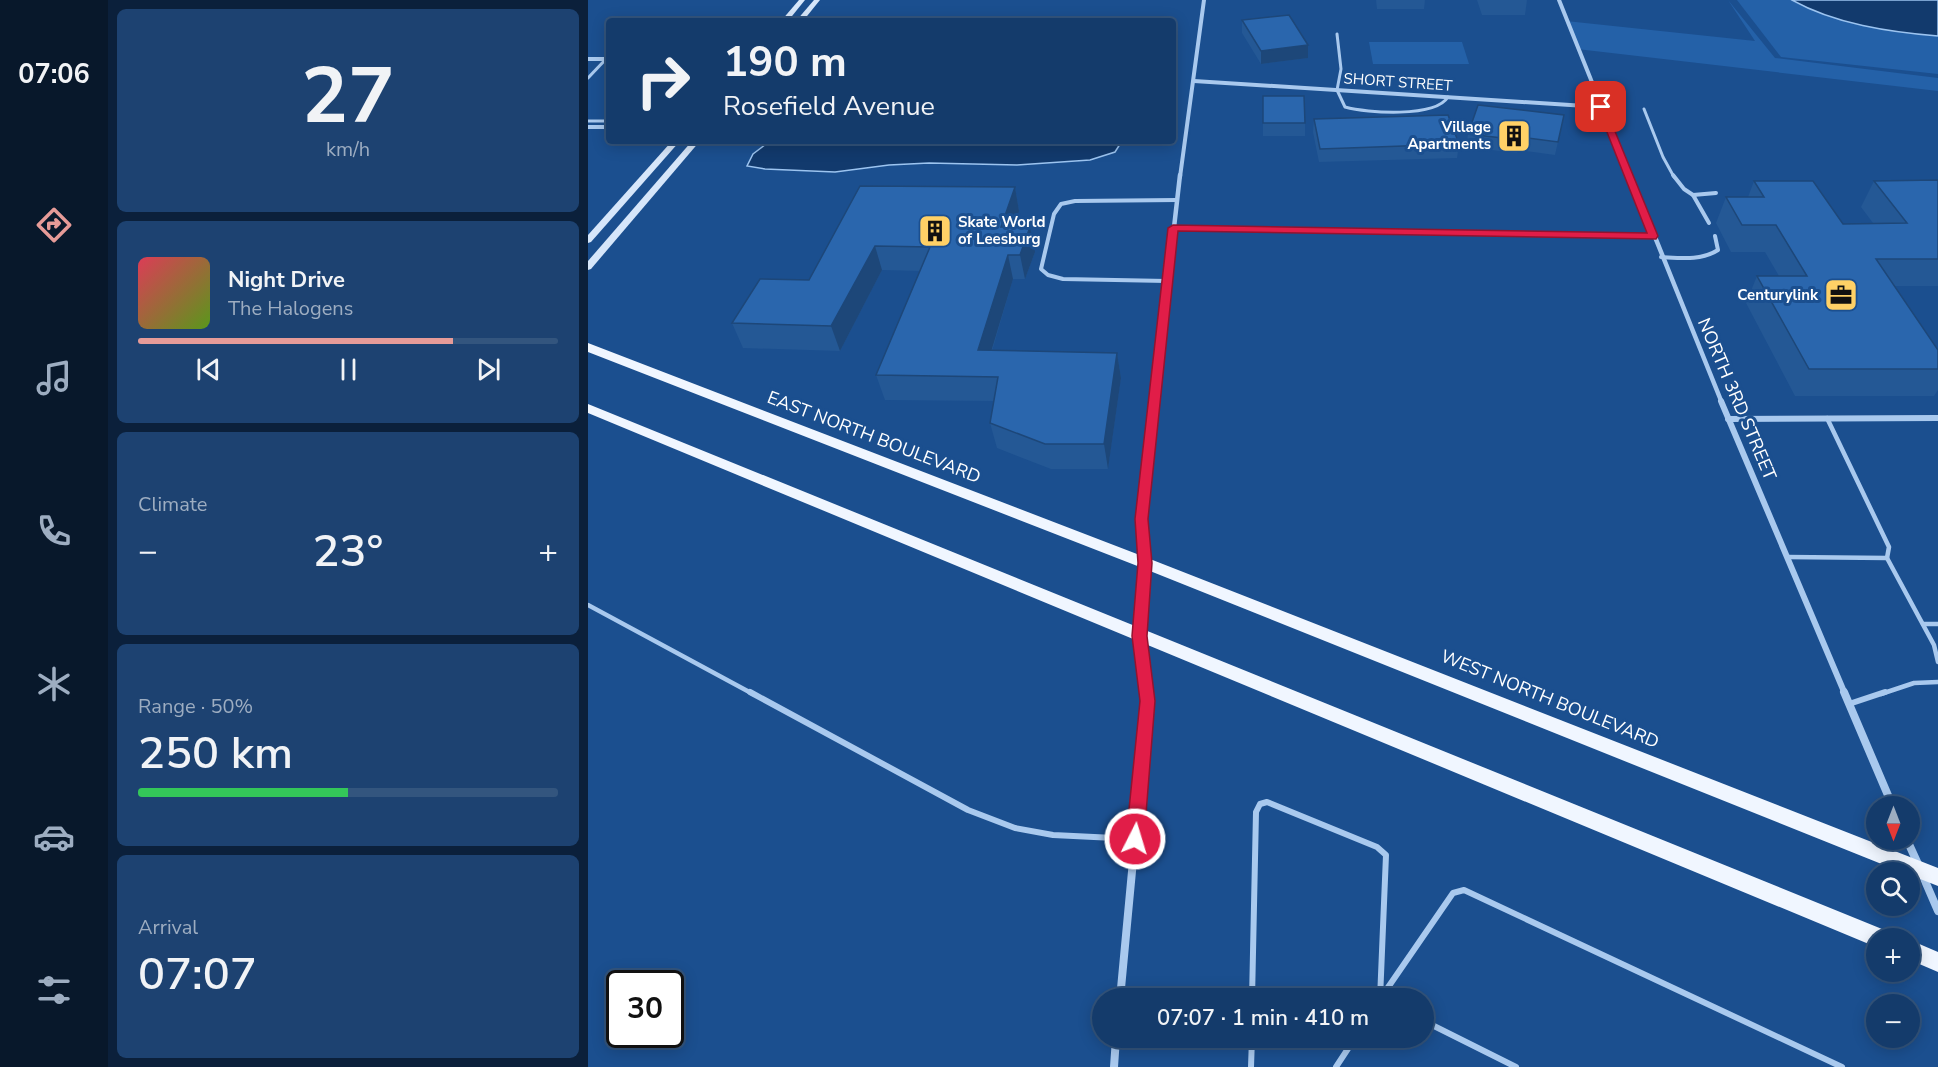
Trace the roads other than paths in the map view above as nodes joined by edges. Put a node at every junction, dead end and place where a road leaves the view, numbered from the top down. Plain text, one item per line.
1 (802, 0) edge
2 (817, 0) edge
3 (1204, 0) edge
4 (1558, 0) edge
5 (787, 18) edge
6 (802, 18) edge
7 (1336, 34) dead end
8 (588, 59) edge
9 (606, 59) edge
10 (606, 60) edge
11 (588, 78) edge
12 (1194, 81) junction
13 (1337, 90) junction
14 (1448, 97) junction
15 (1601, 107) junction
16 (1644, 109) dead end
17 (588, 121) edge
18 (606, 121) edge
19 (588, 126) edge
20 (606, 127) edge
21 (673, 144) edge
22 (693, 144) edge
23 (1716, 194) dead end
24 (1693, 195) junction
25 (1177, 200) junction
26 (1709, 224) dead end
27 (1173, 228) junction
28 (1653, 236) junction
29 (1715, 236) dead end
30 (588, 240) edge
31 (1661, 257) junction
32 (588, 267) edge
33 (1167, 281) junction
34 (588, 347) edge
35 (588, 408) edge
36 (1827, 418) junction
37 (1938, 418) edge
38 (1728, 419) junction
39 (1787, 557) junction
40 (1887, 558) junction
41 (1145, 563) junction
42 (588, 605) edge
43 (1923, 624) junction
44 (1938, 624) edge
45 (1140, 636) junction
46 (1938, 662) edge
47 (1938, 682) edge
48 (1849, 704) junction
49 (1888, 796) edge
50 (1135, 839) junction
51 (1914, 850) edge
52 (1929, 873) edge
53 (1938, 911) edge
54 (1866, 932) edge
55 (1920, 954) edge
56 (1938, 962) edge
57 (1121, 988) edge
58 (1252, 988) edge
59 (1380, 988) edge
60 (1388, 988) edge
61 (1434, 1026) edge
62 (1115, 1048) edge
63 (1252, 1048) edge
64 (1348, 1048) edge
65 (1114, 1067) edge
66 (1251, 1067) edge
67 (1336, 1067) edge
68 (1516, 1067) edge
69 (1842, 1067) edge

1 - 5 street
2 - 6 street
3 - 12 street
4 - 15 street, NORTH 3RD STREET
7 - 13 lane
8 - 9 street
10 - 11 lane
12 - 13 street, SHORT STREET
12 - 25 street
13 - 14 street, SHORT STREET
13 - 14 lane
14 - 15 street, SHORT STREET
15 - 28 street, NORTH 3RD STREET
16 - 24 lane
17 - 18 lane
19 - 20 street
21 - 30 street
22 - 32 street
23 - 24 lane
24 - 26 lane
25 - 27 street
25 - 33 lane
27 - 28 street
27 - 33 street
28 - 31 street, NORTH 3RD STREET
29 - 31 lane
31 - 38 street, NORTH 3RD STREET
33 - 41 street
34 - 41 main road, EAST NORTH BOULEVARD
35 - 45 main road
36 - 37 street
36 - 38 street
36 - 40 lane
38 - 39 street, NORTH 3RD STREET
39 - 40 lane
39 - 48 street, NORTH 3RD STREET
40 - 43 lane
41 - 45 street
41 - 52 main road, WEST NORTH BOULEVARD
42 - 50 lane
43 - 44 lane
43 - 46 lane
45 - 50 street
45 - 54 main road
47 - 48 lane
48 - 49 street, NORTH 3RD STREET
50 - 57 street
51 - 52 street
52 - 53 street
55 - 56 main road
58 - 59 lane
60 - 69 lane
61 - 68 lane
62 - 65 street
63 - 66 lane
64 - 67 lane

